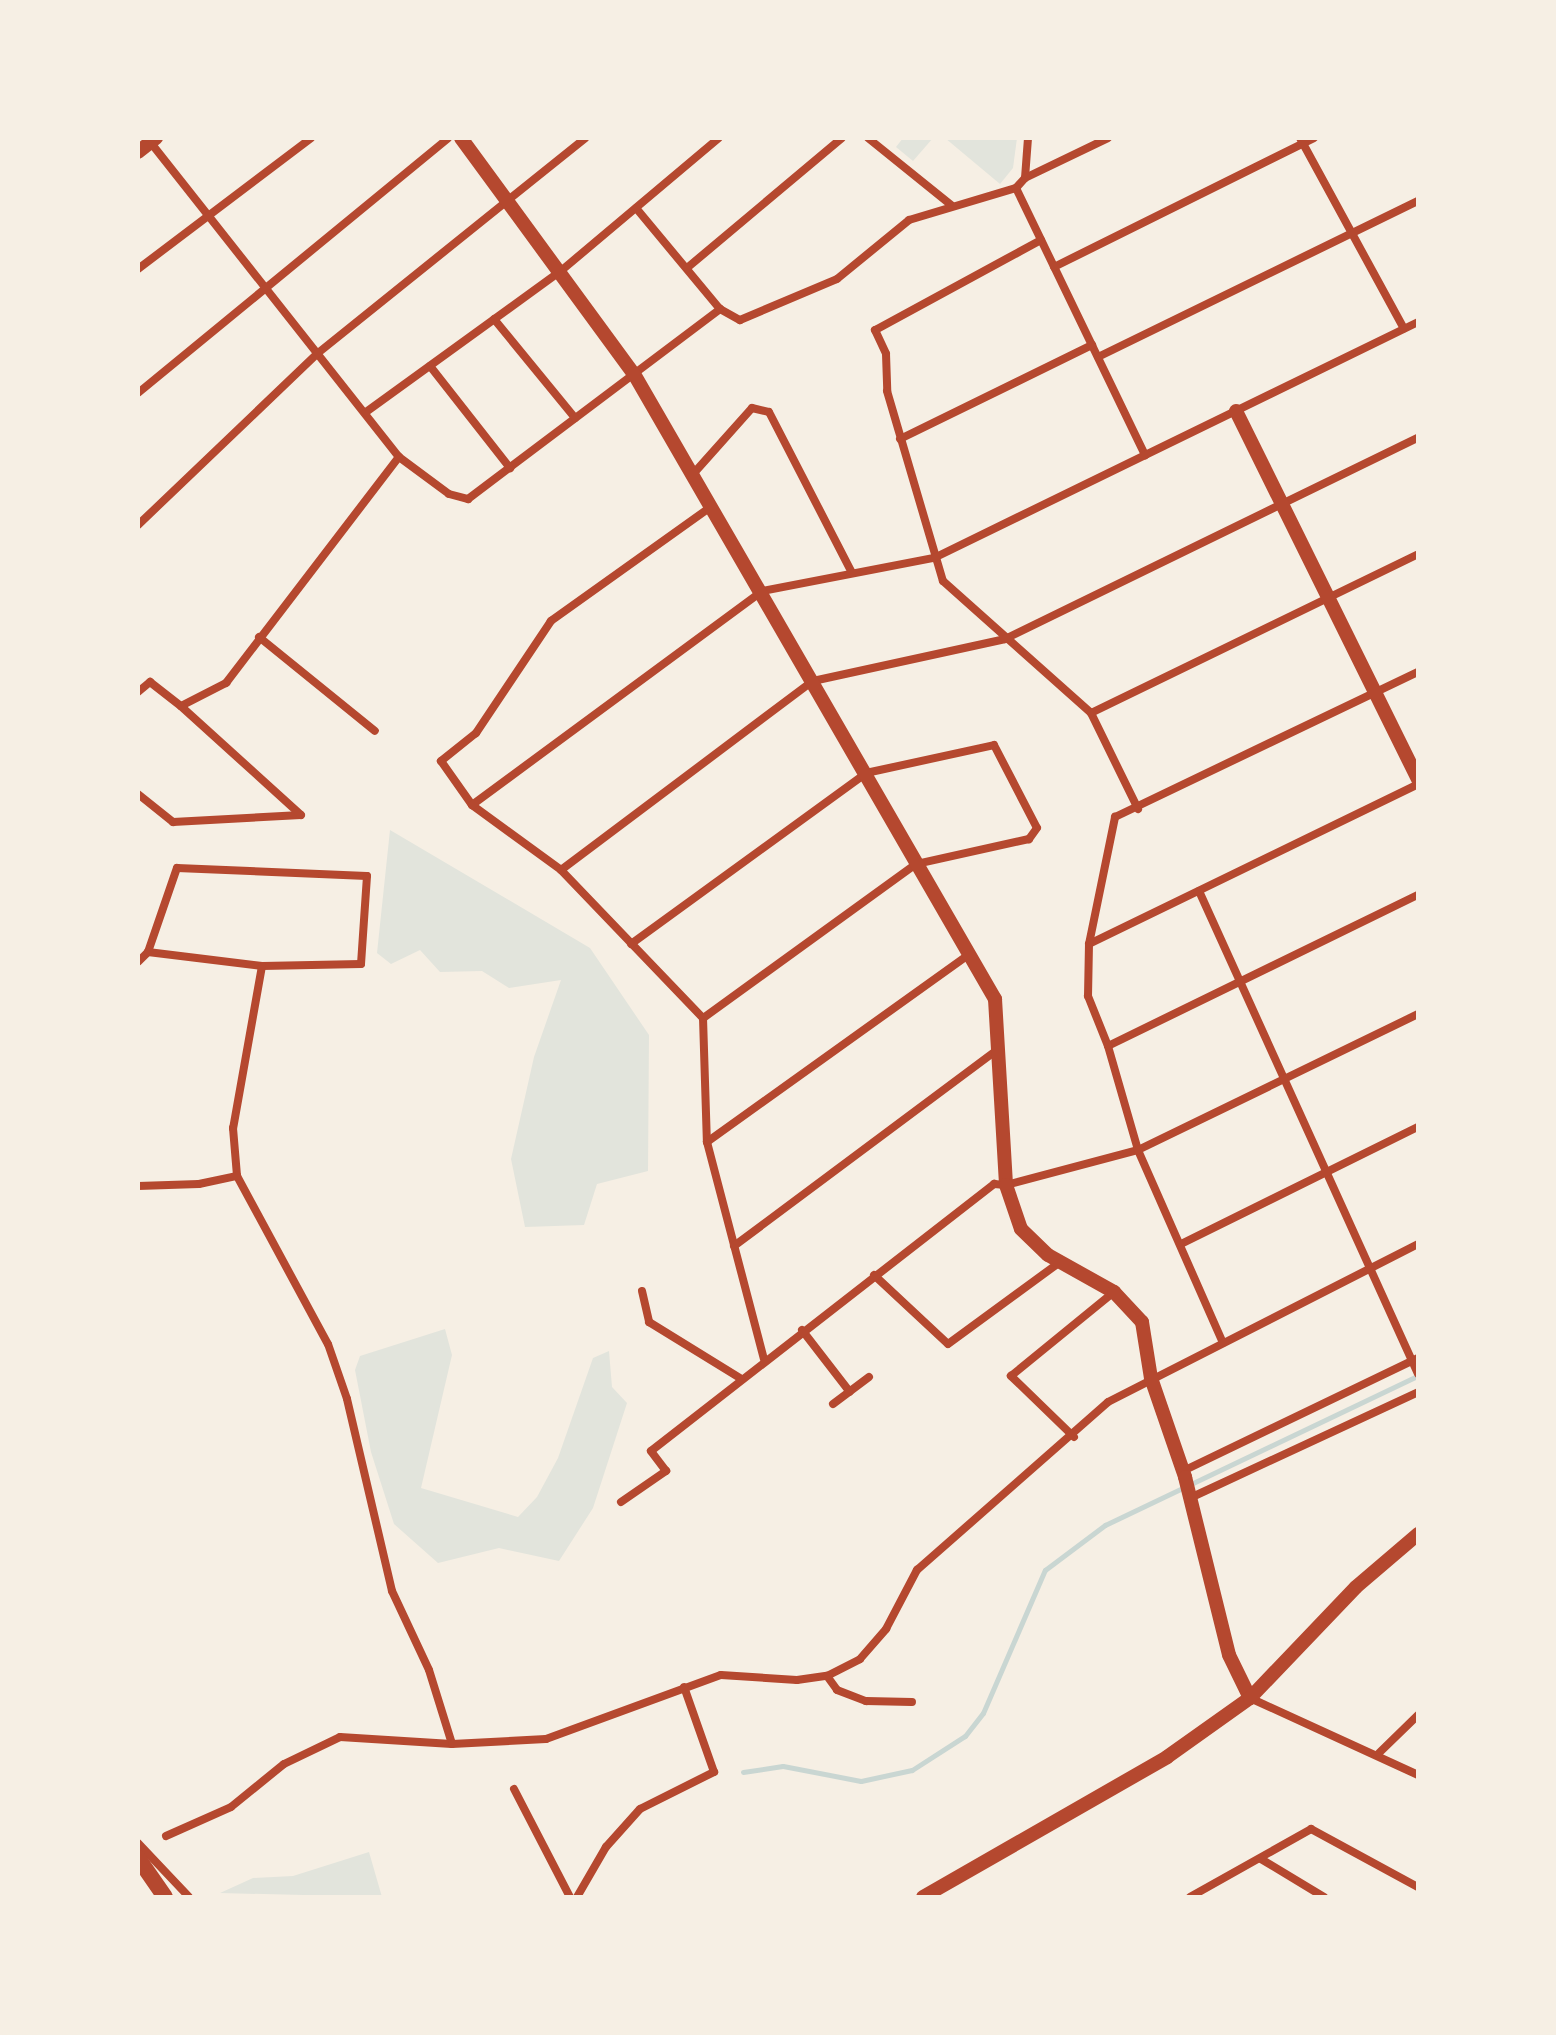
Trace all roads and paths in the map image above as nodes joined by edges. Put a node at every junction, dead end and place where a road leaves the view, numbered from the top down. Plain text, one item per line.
1 (311, 138) edge
2 (448, 138) edge
3 (461, 138) edge
4 (585, 138) edge
5 (719, 138) edge
6 (842, 138) edge
7 (868, 138) edge
8 (1028, 138) edge
9 (1108, 138) edge
10 (1314, 138) edge
11 (152, 140) edge
12 (1302, 141) edge
13 (138, 152) edge
14 (1025, 178) junction
15 (1016, 188) junction
16 (509, 199) junction
17 (1418, 201) edge
18 (951, 205) junction
19 (636, 208) junction
20 (209, 216) junction
21 (1352, 234) junction
22 (1041, 240) junction
23 (1054, 267) junction
24 (687, 268) junction
25 (138, 269) edge
26 (562, 270) junction
27 (265, 286) junction
28 (720, 309) junction
29 (494, 319) junction
30 (1418, 322) edge
31 (1404, 329) junction
32 (1092, 345) junction
33 (318, 353) junction
34 (1098, 357) junction
35 (430, 366) junction
36 (634, 374) junction
37 (138, 393) edge
38 (1236, 411) junction
39 (366, 412) junction
40 (575, 418) junction
41 (1418, 438) edge
42 (900, 439) junction
43 (1145, 455) junction
44 (399, 457) junction
45 (510, 468) junction
46 (694, 473) junction
47 (1282, 504) junction
48 (714, 505) junction
49 (140, 520) edge
50 (1418, 554) edge
51 (934, 558) junction
52 (852, 573) junction
53 (762, 591) junction
54 (1328, 598) junction
55 (259, 637) junction
56 (1005, 639) junction
57 (1418, 672) edge
58 (813, 681) junction
59 (138, 692) edge
60 (1375, 693) junction
61 (181, 706) junction
62 (1091, 713) junction
63 (375, 731) dead end
64 (866, 773) junction
65 (1418, 782) edge
66 (138, 794) edge
67 (472, 805) junction
68 (1138, 809) junction
69 (916, 864) junction
70 (561, 870) junction
71 (1199, 891) junction
72 (1418, 895) edge
73 (631, 944) junction
74 (1089, 944) junction
75 (148, 952) junction
76 (971, 954) junction
77 (138, 962) edge
78 (262, 966) junction
79 (1240, 982) junction
80 (1418, 1014) edge
81 (703, 1018) junction
82 (1002, 1046) junction
83 (1108, 1046) junction
84 (1284, 1079) junction
85 (1418, 1127) edge
86 (707, 1142) junction
87 (1138, 1150) junction
88 (1327, 1172) junction
89 (237, 1176) junction
90 (1006, 1185) junction
91 (138, 1186) edge
92 (1181, 1244) junction
93 (1418, 1244) edge
94 (734, 1246) junction
95 (1060, 1262) junction
96 (1370, 1268) junction
97 (874, 1275) junction
98 (642, 1291) dead end
99 (1114, 1292) junction
100 (802, 1330) junction
101 (1223, 1343) junction
102 (764, 1359) junction
103 (1415, 1360) edge
104 (1418, 1374) edge
105 (869, 1377) dead end
106 (740, 1378) junction
107 (1151, 1378) junction
108 (850, 1392) junction
109 (1418, 1392) edge
110 (833, 1404) dead end
111 (1074, 1437) junction
112 (1183, 1471) junction
113 (1190, 1498) junction
114 (621, 1502) dead end
115 (1418, 1534) edge
116 (827, 1676) junction
117 (684, 1687) junction
118 (1250, 1698) junction
119 (912, 1702) dead end
120 (1418, 1715) edge
121 (452, 1744) junction
122 (1379, 1753) junction
123 (1418, 1775) edge
124 (514, 1789) dead end
125 (166, 1836) dead end
126 (138, 1843) edge
127 (138, 1858) edge
128 (1261, 1859) junction
129 (1418, 1887) edge
130 (944, 1892) edge
131 (165, 1897) edge
132 (189, 1897) edge
133 (570, 1897) edge
134 (577, 1897) edge
135 (923, 1897) edge
136 (1190, 1897) edge
137 (1324, 1897) edge

1 - 20 street
2 - 27 street
3 - 16 street
4 - 16 street
5 - 19 street
6 - 24 street
7 - 18 street
8 - 14 street
9 - 14 street
10 - 12 street
11 - 13 street
11 - 20 street
12 - 21 street
12 - 23 street
14 - 15 street
15 - 18 street
15 - 22 street
16 - 26 street
16 - 33 street
17 - 21 street
18 - 28 street
19 - 24 street
19 - 26 street
20 - 25 street
20 - 27 street
21 - 31 street
21 - 34 street
22 - 23 street
22 - 42 street
23 - 32 street
24 - 28 street
26 - 29 street
26 - 36 street
27 - 33 street
27 - 37 street
28 - 36 street
29 - 35 street
29 - 40 street
30 - 31 street
31 - 38 street
32 - 34 street
32 - 42 street
33 - 39 street
33 - 49 street
34 - 43 street
35 - 39 street
35 - 45 street
36 - 40 street
36 - 46 street
38 - 43 street
38 - 47 street
39 - 44 street
40 - 45 street
41 - 47 street
42 - 51 street
43 - 51 street
44 - 45 street
44 - 55 street
46 - 48 street
46 - 52 street
47 - 54 street
47 - 56 street
48 - 53 street
48 - 67 street
50 - 54 street
51 - 52 street
51 - 56 street
52 - 53 street
53 - 58 street
53 - 67 street
54 - 60 street
54 - 62 street
55 - 61 street
55 - 63 street
56 - 58 street
56 - 62 street
57 - 60 street
58 - 64 street
58 - 70 street
59 - 61 street
60 - 65 street
60 - 68 street
61 - 66 street
62 - 68 street
64 - 69 street
64 - 69 street
64 - 73 street
65 - 71 street
67 - 70 street
68 - 74 street
69 - 76 street
69 - 81 street
70 - 73 street
71 - 74 street
71 - 79 street
72 - 79 street
73 - 81 street
74 - 83 street
75 - 77 street
75 - 78 street
75 - 78 street
76 - 82 street
76 - 86 street
78 - 89 street
79 - 83 street
79 - 84 street
80 - 84 street
81 - 86 street
82 - 90 street
82 - 94 street
83 - 87 street
84 - 87 street
84 - 88 street
85 - 88 street
86 - 94 street
87 - 90 street
87 - 92 street
88 - 92 street
88 - 96 street
89 - 91 street
89 - 121 street
90 - 95 street
90 - 97 street
92 - 101 street
93 - 96 street
94 - 102 street
95 - 97 street
95 - 99 street
96 - 101 street
96 - 103 street
97 - 100 street
98 - 106 street
99 - 107 street
99 - 111 street
100 - 102 street
100 - 108 street
101 - 107 street
102 - 106 street
103 - 104 street
103 - 112 street
105 - 108 street
106 - 114 street
107 - 111 street
107 - 112 street
108 - 110 street
109 - 113 street
111 - 116 street
112 - 113 street
113 - 118 street
115 - 118 street
116 - 117 street
116 - 119 street
117 - 121 street
117 - 134 street
118 - 122 street
118 - 130 street
120 - 122 street
121 - 125 street
122 - 123 street
124 - 133 street
126 - 132 street
127 - 131 main road
128 - 129 street
128 - 136 street
128 - 137 street
130 - 135 street

